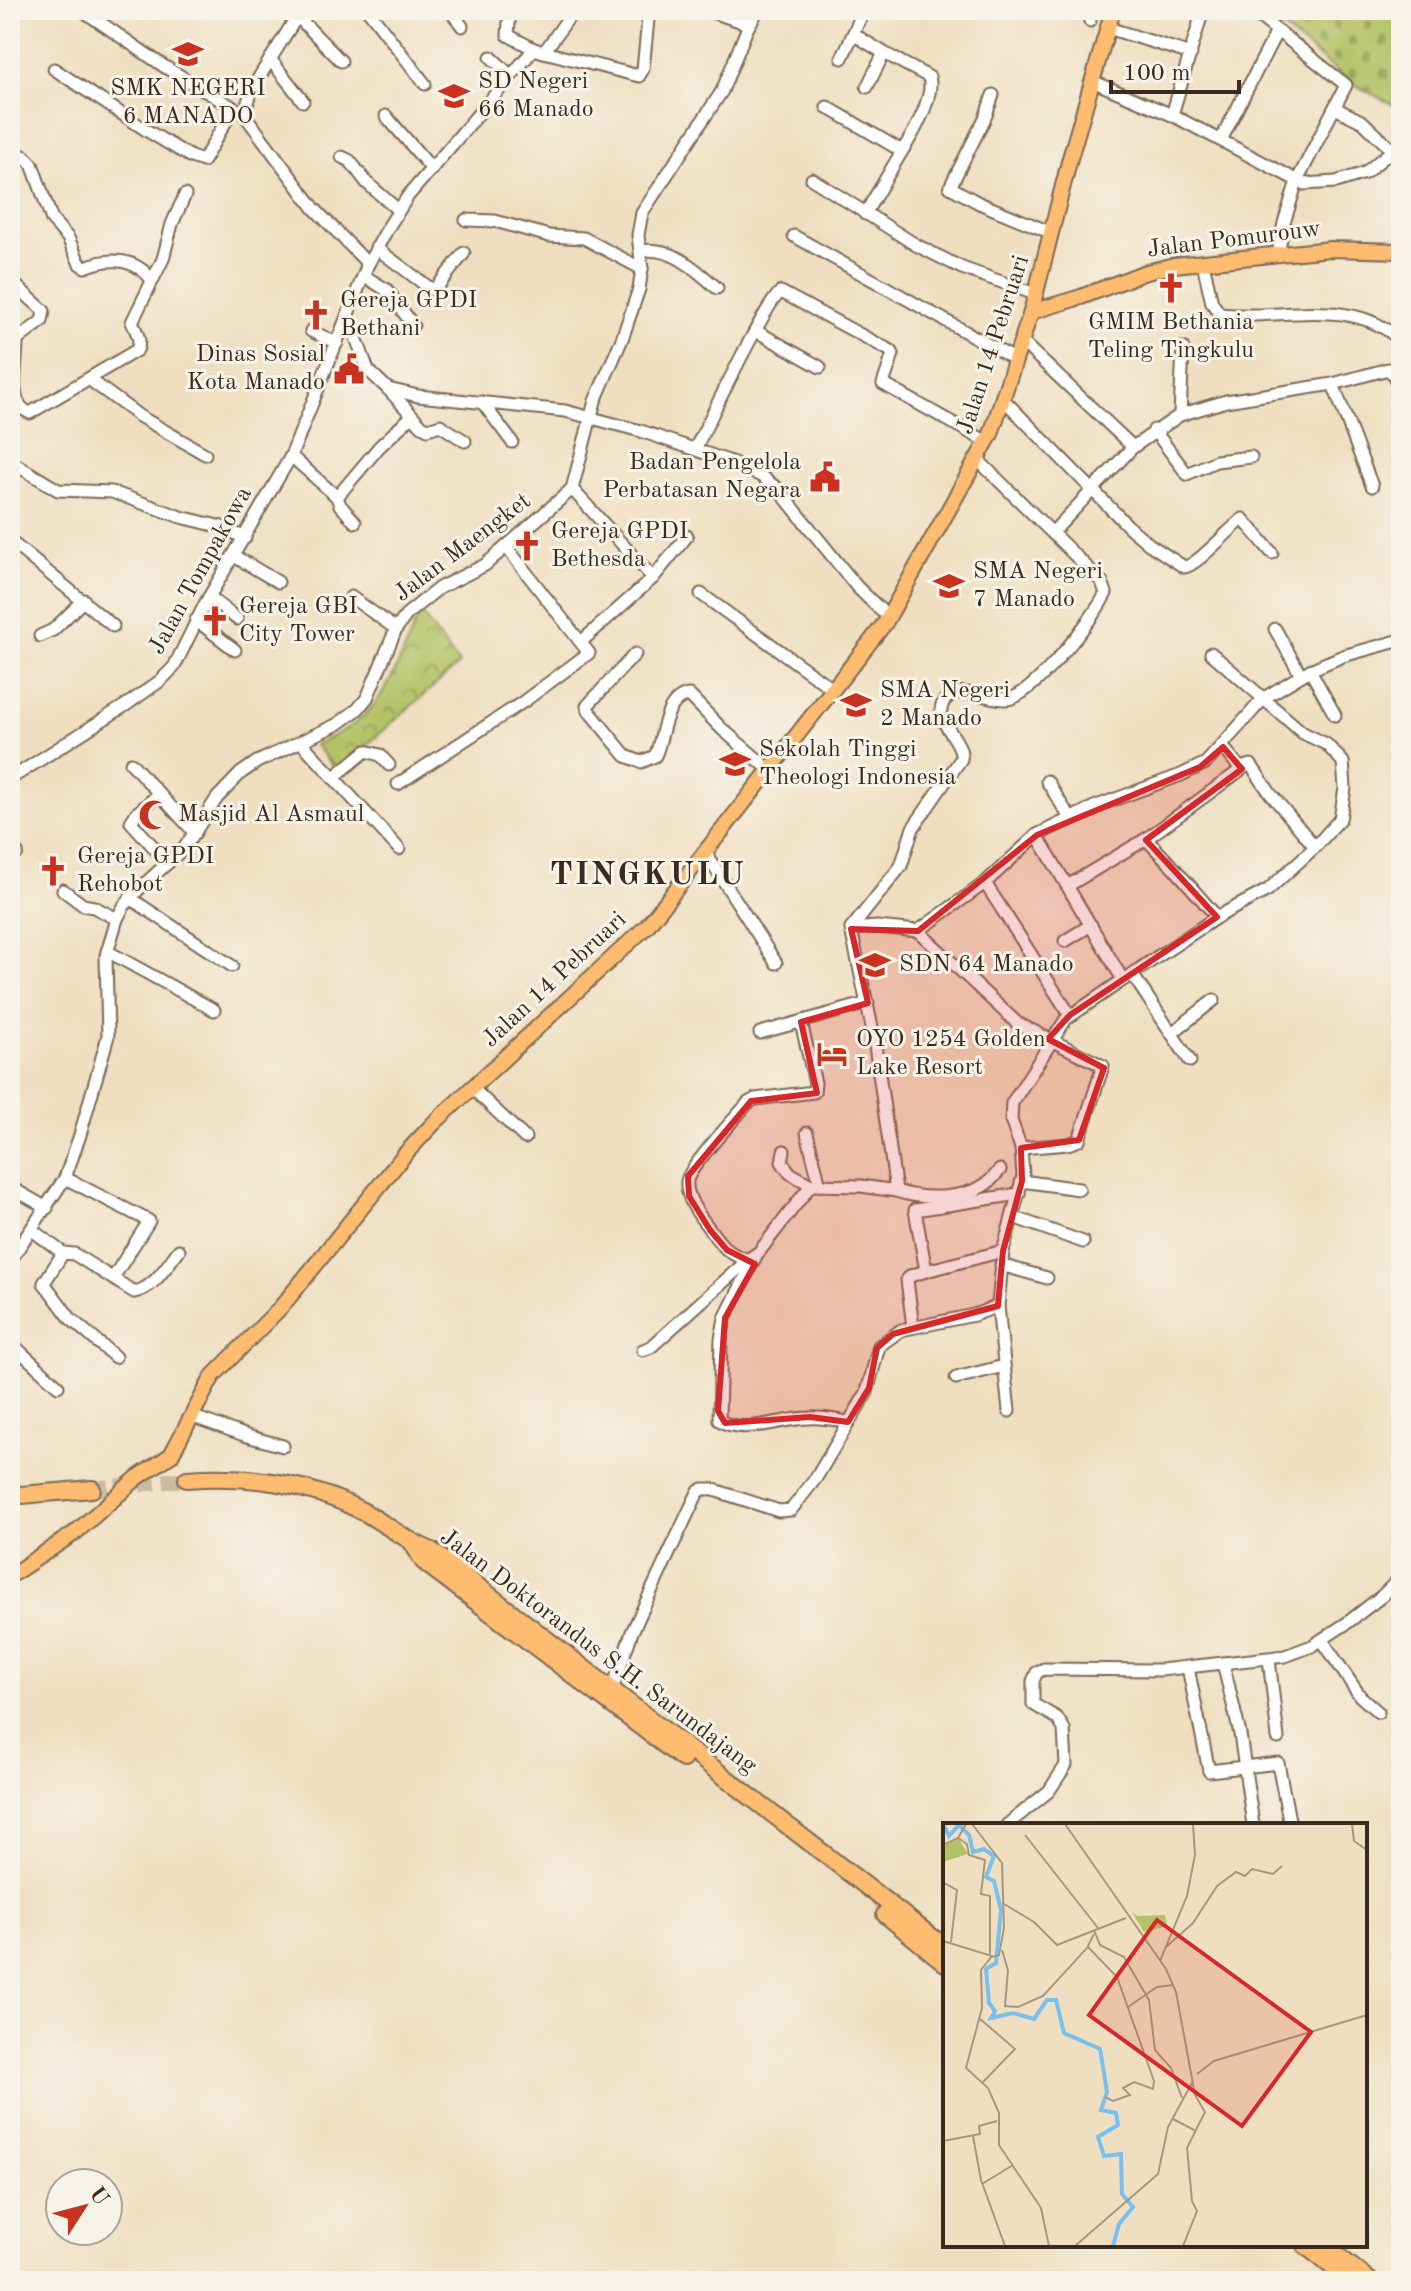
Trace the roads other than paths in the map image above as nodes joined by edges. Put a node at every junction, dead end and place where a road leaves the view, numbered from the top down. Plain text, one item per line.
1 (82, 10) edge
2 (368, 10) edge
3 (450, 10) edge
4 (510, 10) edge
5 (574, 10) edge
6 (649, 10) edge
7 (706, 10) edge
8 (758, 10) edge
9 (864, 10) edge
10 (1113, 10) edge
11 (1203, 10) edge
12 (1251, 10) edge
13 (297, 12) edge
14 (749, 24) junction
15 (462, 26) dead end
16 (1108, 28) junction
17 (1277, 31) junction
18 (858, 37) dead end
19 (539, 50) junction
20 (884, 53) junction
21 (1191, 54) junction
22 (491, 57) dead end
23 (842, 58) dead end
24 (270, 59) junction
25 (341, 61) dead end
26 (54, 69) dead end
27 (511, 76) junction
28 (1092, 81) junction
29 (425, 84) dead end
30 (867, 87) dead end
31 (993, 95) dead end
32 (303, 101) dead end
33 (827, 107) dead end
34 (1335, 108) junction
35 (238, 112) junction
36 (1172, 115) junction
37 (386, 116) dead end
38 (1221, 140) junction
39 (1396, 147) edge
40 (902, 151) junction
41 (10, 156) edge
42 (342, 157) dead end
43 (432, 169) junction
44 (812, 179) dead end
45 (1297, 181) junction
46 (185, 195) dead end
47 (398, 210) junction
48 (865, 214) junction
49 (466, 220) dead end
50 (1052, 233) junction
51 (794, 236) dead end
52 (376, 248) junction
53 (641, 251) junction
54 (1401, 251) edge
55 (464, 253) dead end
56 (1278, 254) junction
57 (1203, 263) junction
58 (642, 269) junction
59 (366, 270) junction
60 (10, 280) edge
61 (152, 280) junction
62 (717, 288) dead end
63 (1035, 291) junction
64 (1058, 304) junction
65 (1031, 312) junction
66 (348, 316) junction
67 (413, 325) dead end
68 (311, 331) dead end
69 (756, 331) junction
70 (14, 337) edge
71 (1021, 341) junction
72 (1401, 341) edge
73 (337, 343) junction
74 (1183, 348) dead end
75 (1016, 360) junction
76 (820, 367) dead end
77 (90, 380) junction
78 (1333, 384) junction
79 (388, 389) junction
80 (1401, 395) edge
81 (1003, 399) junction
82 (482, 402) junction
83 (1180, 415) junction
84 (412, 416) junction
85 (590, 417) junction
86 (1154, 430) junction
87 (465, 441) dead end
88 (512, 442) dead end
89 (987, 442) junction
90 (1133, 447) junction
91 (695, 449) junction
92 (205, 454) dead end
93 (291, 456) junction
94 (1251, 457) dead end
95 (978, 460) junction
96 (10, 461) edge
97 (1372, 486) dead end
98 (572, 489) junction
99 (1091, 489) junction
100 (337, 497) junction
101 (355, 522) dead end
102 (1053, 532) junction
103 (687, 536) dead end
104 (245, 538) junction
105 (10, 541) edge
106 (507, 548) junction
107 (1272, 553) dead end
108 (234, 556) junction
109 (653, 578) junction
110 (278, 582) dead end
111 (701, 594) dead end
112 (209, 597) junction
113 (351, 597) dead end
114 (84, 600) junction
115 (888, 617) junction
116 (237, 619) dead end
117 (196, 620) junction
118 (113, 626) dead end
119 (396, 629) junction
120 (1275, 629) dead end
121 (40, 636) dead end
122 (1401, 640) edge
123 (582, 641) junction
124 (235, 650) dead end
125 (1211, 653) dead end
126 (635, 654) dead end
127 (1306, 673) junction
128 (834, 690) junction
129 (1264, 698) junction
130 (1335, 715) dead end
131 (301, 742) junction
132 (1223, 747) junction
133 (131, 763) dead end
134 (389, 765) dead end
135 (1242, 769) junction
136 (770, 770) junction
137 (333, 778) junction
138 (10, 779) edge
139 (1047, 781) dead end
140 (398, 784) dead end
141 (158, 795) junction
142 (1070, 818) junction
143 (195, 833) junction
144 (1037, 835) junction
145 (1146, 839) junction
146 (1315, 847) junction
147 (399, 849) dead end
148 (705, 852) junction
149 (168, 863) junction
150 (985, 883) junction
151 (1069, 885) junction
152 (63, 890) dead end
153 (130, 898) junction
154 (1217, 917) junction
155 (117, 919) junction
156 (851, 929) junction
157 (1095, 930) junction
158 (918, 931) junction
159 (1065, 941) dead end
160 (107, 951) junction
161 (776, 963) dead end
162 (232, 966) dead end
163 (1127, 977) junction
164 (1214, 1000) dead end
165 (868, 1003) junction
166 (214, 1010) dead end
167 (1070, 1015) junction
168 (801, 1022) junction
169 (760, 1033) dead end
170 (1172, 1033) junction
171 (1050, 1040) junction
172 (1190, 1061) dead end
173 (471, 1087) junction
174 (807, 1133) dead end
175 (525, 1138) dead end
176 (1021, 1148) junction
177 (784, 1151) dead end
178 (1000, 1170) dead end
179 (65, 1178) junction
180 (1022, 1181) junction
181 (816, 1185) junction
182 (10, 1187) edge
183 (1079, 1189) dead end
184 (896, 1191) junction
185 (1019, 1194) junction
186 (47, 1208) junction
187 (1013, 1217) junction
188 (32, 1230) junction
189 (1083, 1242) dead end
190 (179, 1250) dead end
191 (1003, 1251) junction
192 (63, 1253) junction
193 (752, 1258) junction
194 (10, 1261) edge
195 (1001, 1265) junction
196 (926, 1271) junction
197 (113, 1278) junction
198 (1047, 1278) dead end
199 (998, 1306) junction
200 (913, 1327) junction
201 (10, 1342) edge
202 (643, 1350) dead end
203 (115, 1357) dead end
204 (1004, 1366) junction
205 (956, 1378) dead end
206 (58, 1386) dead end
207 (1009, 1411) dead end
208 (191, 1416) junction
209 (848, 1422) junction
210 (283, 1446) dead end
211 (187, 1479) tunnel mouth
212 (92, 1489) tunnel mouth
213 (10, 1496) edge
214 (413, 1544) junction
215 (10, 1576) edge
216 (1401, 1577) edge
217 (1322, 1640) junction
218 (1269, 1659) junction
219 (1223, 1663) junction
220 (1188, 1668) junction
221 (612, 1690) junction
222 (1378, 1712) dead end
223 (1278, 1738) dead end
224 (1244, 1767) junction
225 (1009, 1823) edge
226 (1253, 1823) edge
227 (1290, 1823) edge
228 (943, 1945) edge
229 (943, 1961) edge
230 (1308, 2247) edge
231 (1327, 2247) edge
232 (1350, 2281) edge
233 (1370, 2281) edge

1 - 35 street
2 - 29 street
3 - 15 street
4 - 19 street
5 - 19 street, Jalan Tompakowa
6 - 19 street
7 - 14 street
8 - 14 street
9 - 23 street
10 - 16 main road, Jalan 14 Pebruari
11 - 21 street
12 - 17 street
13 - 24 street
13 - 25 street
14 - 53 street
16 - 21 street
16 - 28 main road, Jalan 14 Pebruari
17 - 34 street
17 - 38 street
18 - 20 street
19 - 27 street, Jalan Tompakowa
20 - 30 street
20 - 40 street
21 - 36 street
22 - 27 street
24 - 32 street
24 - 35 street
26 - 35 street
27 - 43 street, Jalan Tompakowa
28 - 36 street
28 - 50 main road, Jalan 14 Pebruari
31 - 50 street
33 - 40 street
34 - 39 street
34 - 45 street
35 - 59 street
36 - 38 street
37 - 43 street
38 - 45 street
39 - 45 street
40 - 48 street
41 - 61 street
42 - 47 street
43 - 47 street, Jalan Tompakowa
44 - 48 street
45 - 56 street
46 - 61 street
47 - 52 street, Jalan Tompakowa
48 - 63 street
49 - 58 street
50 - 63 main road, Jalan 14 Pebruari
51 - 75 street
52 - 55 street
52 - 59 street, Jalan Tompakowa
53 - 58 street
53 - 62 street
54 - 56 main road, Jalan Pomurouw
56 - 57 main road, Jalan Pomurouw
57 - 64 main road, Jalan Pomurouw
57 - 72 street
58 - 85 street
59 - 66 street, Jalan Tompakowa
59 - 67 street
60 - 70 street
61 - 77 street
63 - 64 main road
63 - 65 main road, Jalan 14 Pebruari
64 - 65 main road, Jalan Pomurouw
65 - 71 main road, Jalan 14 Pebruari
66 - 73 street, Jalan Tompakowa
66 - 79 street
68 - 73 street
69 - 76 street
69 - 89 street
69 - 91 street
70 - 77 street
71 - 75 main road, Jalan 14 Pebruari
71 - 90 street
73 - 93 street, Jalan Tompakowa
74 - 83 street
75 - 81 main road, Jalan 14 Pebruari
77 - 92 street
78 - 80 street
78 - 83 street
78 - 97 street
79 - 82 street
79 - 84 street
81 - 89 main road, Jalan 14 Pebruari
81 - 99 street
82 - 85 street
82 - 88 street
83 - 86 street
84 - 87 street
84 - 100 street
85 - 91 street
85 - 98 street
86 - 90 street
86 - 94 street
89 - 95 main road, Jalan 14 Pebruari
90 - 99 street
91 - 115 street
93 - 100 street
93 - 104 street, Jalan Tompakowa
95 - 102 street
95 - 115 main road, Jalan 14 Pebruari
96 - 104 street
98 - 106 street, Jalan Maengket
98 - 109 street
99 - 102 street
99 - 107 street
100 - 101 street
102 - 156 street
103 - 109 street
104 - 108 street, Jalan Tompakowa
105 - 114 street
106 - 119 street, Jalan Maengket
106 - 123 street
108 - 110 street
108 - 112 street, Jalan Tompakowa
109 - 123 street
111 - 128 street
112 - 116 street
112 - 117 street, Jalan Tompakowa
113 - 119 street
114 - 118 street
114 - 121 street
115 - 128 main road, Jalan 14 Pebruari
117 - 124 street
117 - 138 street, Jalan Tompakowa
119 - 131 street, Jalan Maengket
120 - 127 street
122 - 127 street
123 - 140 street
125 - 129 street
126 - 136 street
127 - 129 street
127 - 130 street
128 - 136 main road, Jalan 14 Pebruari
129 - 132 street
129 - 146 street
131 - 137 street
131 - 143 street, Jalan Maengket
132 - 135 street
132 - 142 street
133 - 141 street
134 - 137 street
135 - 145 street
135 - 146 street
136 - 148 main road, Jalan 14 Pebruari
137 - 147 street
139 - 142 street
141 - 143 street
141 - 149 street
142 - 144 street
143 - 149 street, Jalan Maengket
144 - 150 street
144 - 151 street
145 - 151 street
145 - 154 street
146 - 154 street
148 - 161 street
148 - 173 main road, Jalan 14 Pebruari
149 - 153 street, Jalan Maengket
150 - 158 street
150 - 167 street
151 - 157 street
152 - 155 street
153 - 155 street, Jalan Maengket
153 - 162 street
154 - 163 street
155 - 160 street, Jalan Maengket
156 - 158 street
156 - 165 street
157 - 159 street
157 - 163 street
158 - 171 street
160 - 166 street
160 - 179 street, Jalan Maengket
163 - 167 street
163 - 170 street
164 - 170 street
165 - 168 street
165 - 184 street
167 - 171 street
168 - 169 street
168 - 193 street
170 - 172 street
171 - 176 street
171 - 176 street
173 - 175 street
173 - 208 main road, Jalan 14 Pebruari
174 - 181 street
176 - 180 street
177 - 181 street
178 - 184 street
179 - 186 street, Jalan Maengket
179 - 197 street
180 - 183 street
180 - 185 street
181 - 184 street
181 - 193 street
182 - 186 street
185 - 187 street
185 - 196 street
186 - 188 street, Jalan Maengket
187 - 189 street
187 - 191 street
188 - 192 street
188 - 194 street, Jalan Maengket
190 - 197 street
191 - 195 street
191 - 196 street
192 - 197 street
192 - 203 street
193 - 202 street
193 - 209 street
195 - 198 street
195 - 199 street
196 - 200 street
199 - 200 street
199 - 204 street
200 - 209 street
201 - 206 street
204 - 205 street
204 - 207 street
208 - 210 street
208 - 215 main road, Jalan 14 Pebruari
209 - 221 street
211 - 214 highway, Jalan Doktorandus S.H. Sarundajang
212 - 213 highway
214 - 221 highway, Jalan Doktorandus S.H. Sarundajang
214 - 229 highway
216 - 217 street
217 - 218 street
217 - 222 street
218 - 219 street
218 - 223 street
219 - 220 street
219 - 224 street
220 - 224 street
220 - 225 street
221 - 228 highway, Jalan Doktorandus S.H. Sarundajang
224 - 226 street
224 - 227 street
230 - 232 highway
231 - 233 highway

